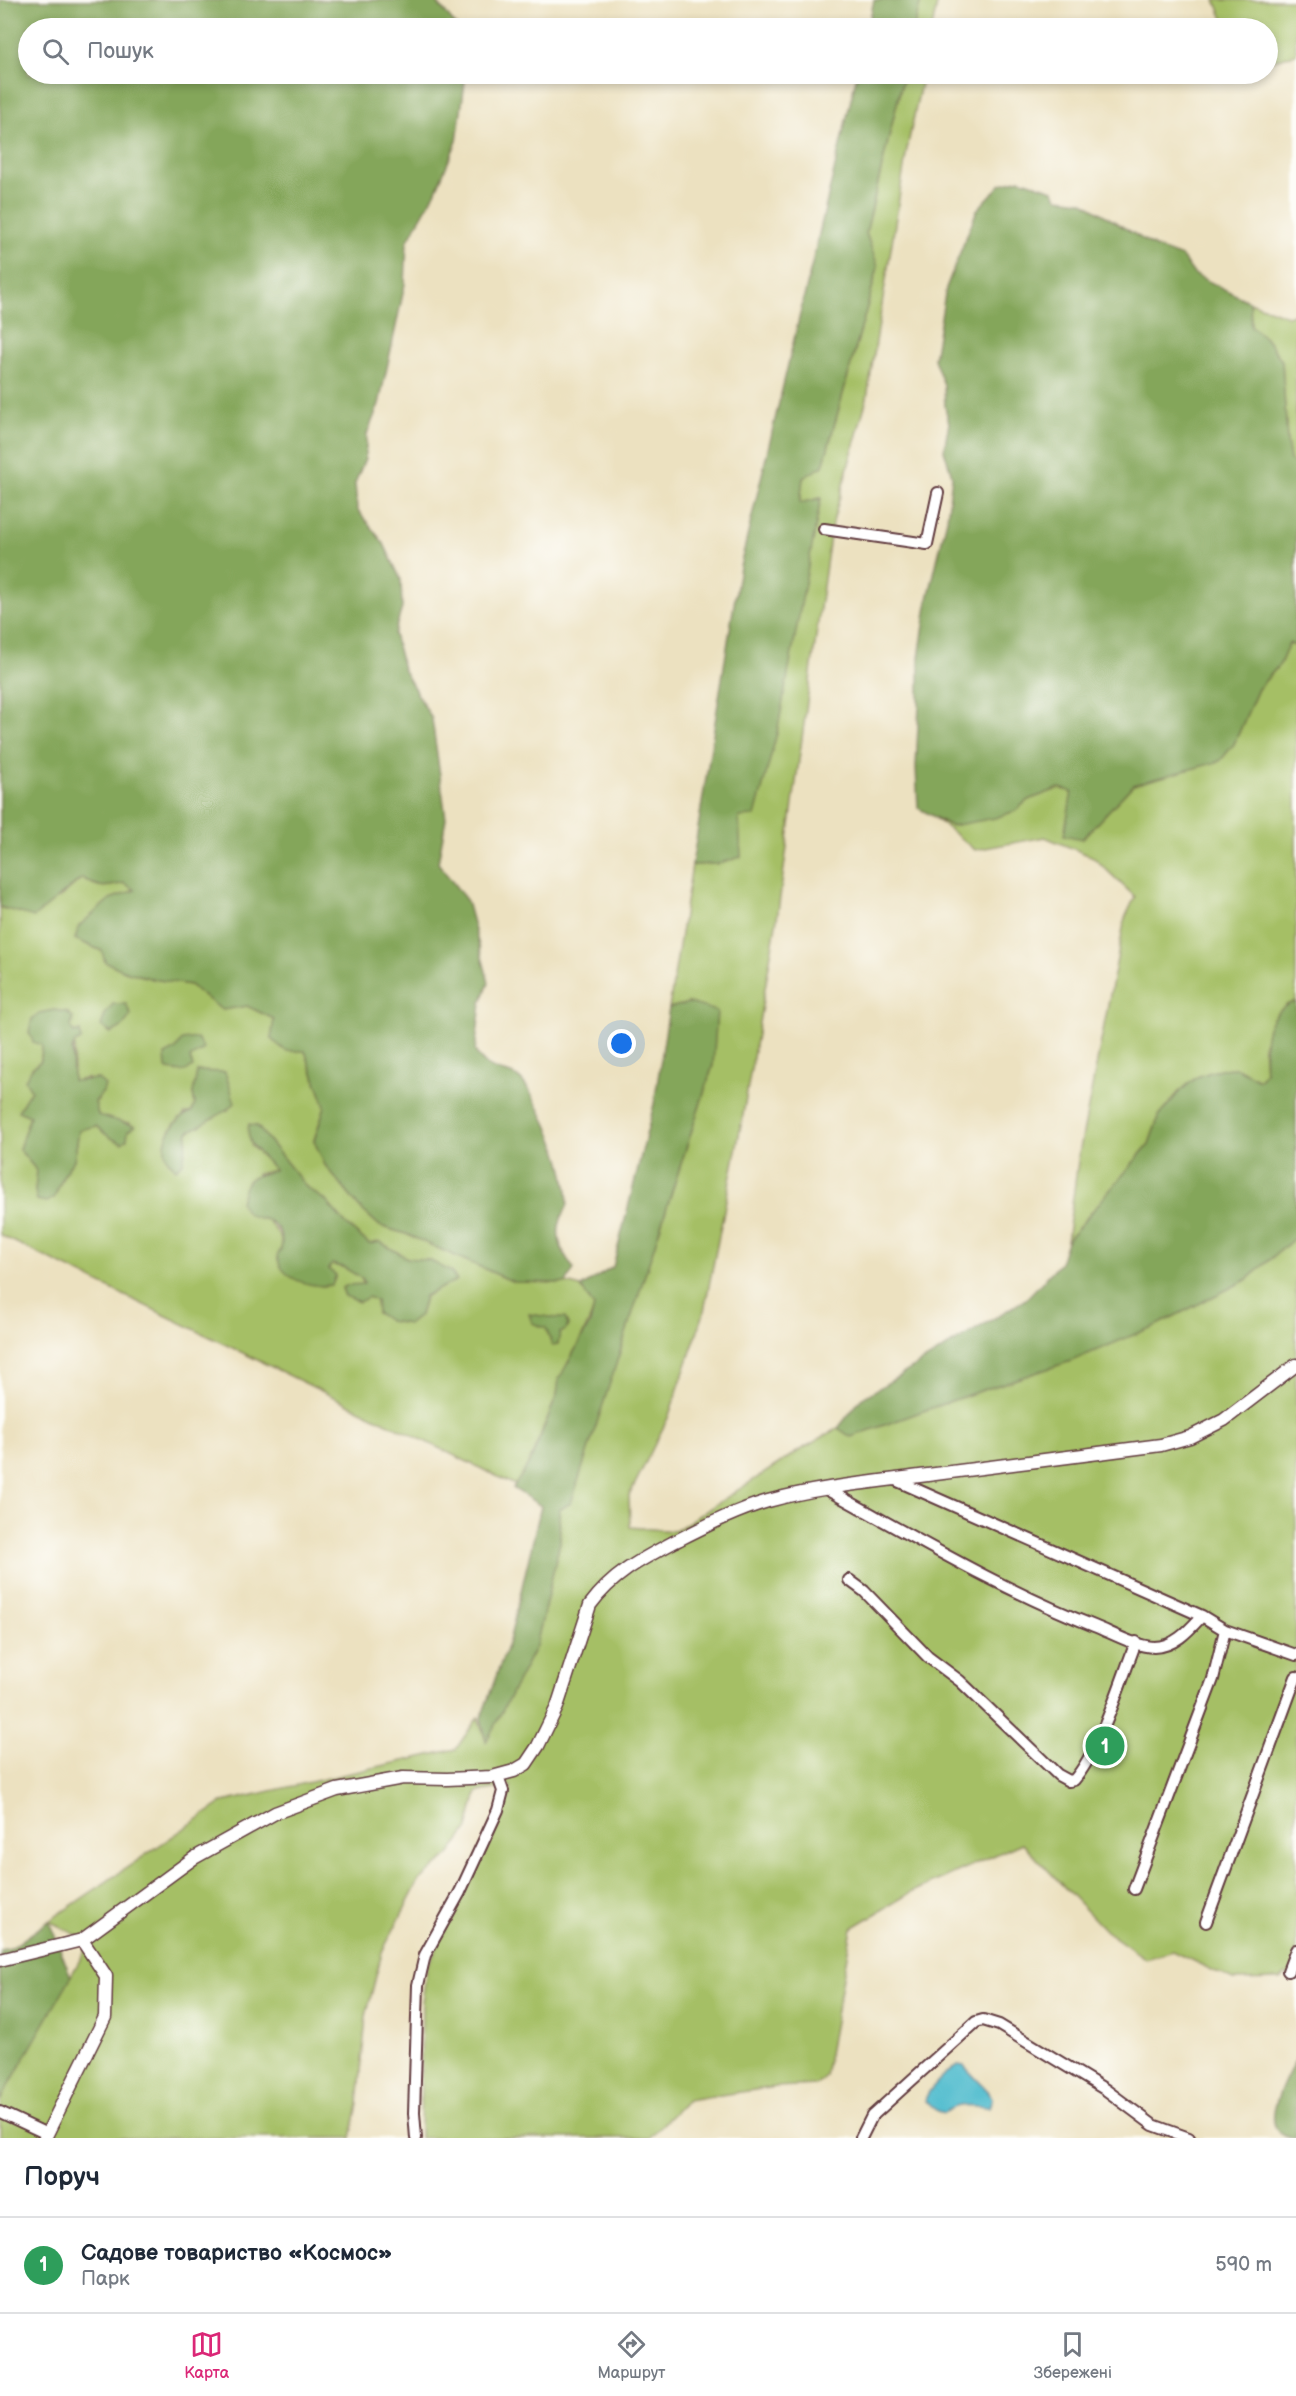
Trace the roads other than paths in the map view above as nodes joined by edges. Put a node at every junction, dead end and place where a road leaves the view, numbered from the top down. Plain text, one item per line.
1 (938, 493) dead end
2 (824, 529) dead end
3 (1296, 1365) edge
4 (893, 1479) junction
5 (826, 1489) junction
6 (849, 1580) dead end
7 (1202, 1616) junction
8 (1225, 1630) junction
9 (1136, 1642) junction
10 (1296, 1655) edge
11 (1296, 1677) edge
12 (498, 1777) junction
13 (1134, 1889) dead end
14 (1206, 1922) dead end
15 (82, 1940) junction
16 (1296, 1950) edge
17 (0, 1960) edge
18 (1288, 1971) dead end
19 (0, 2112) edge
20 (46, 2136) edge
21 (416, 2138) edge
22 (861, 2138) edge
23 (1189, 2138) edge

1 - 2 street
3 - 4 street
4 - 5 street
4 - 7 street
5 - 9 street
5 - 12 street
6 - 9 street
7 - 8 street
7 - 9 street
8 - 10 street
8 - 13 street
11 - 14 street
12 - 15 street
12 - 21 street
15 - 17 street
15 - 20 street
16 - 18 street
19 - 20 street
22 - 23 street

